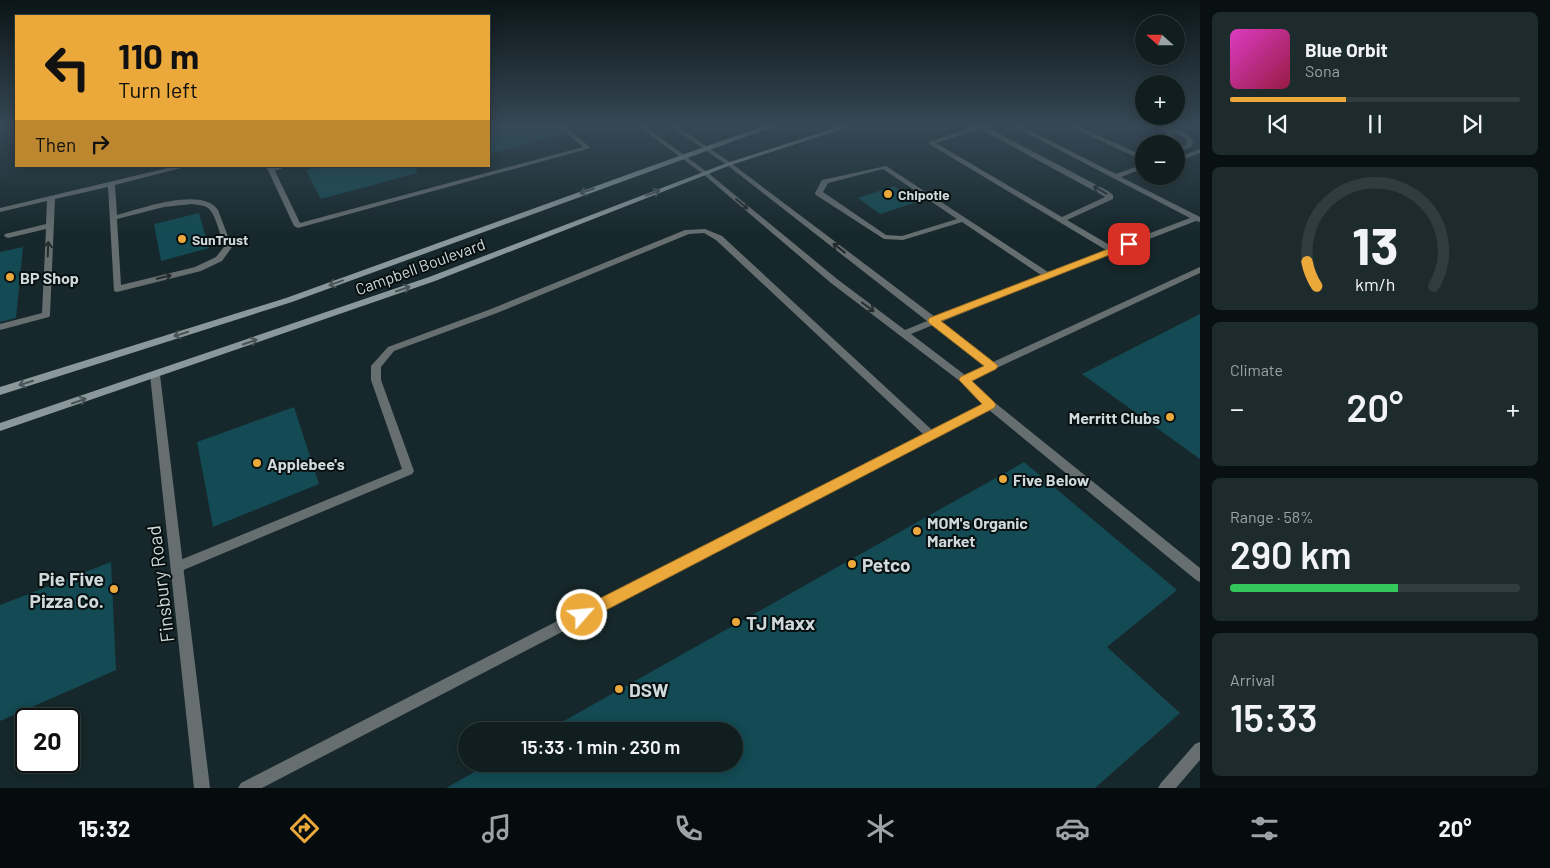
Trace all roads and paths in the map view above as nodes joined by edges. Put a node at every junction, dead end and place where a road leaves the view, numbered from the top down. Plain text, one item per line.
1 (533, 163) edge
2 (664, 163) edge
3 (691, 163) edge
4 (733, 163) edge
5 (965, 163) edge
6 (1050, 163) edge
7 (1088, 163) edge
8 (729, 164) junction
9 (182, 167) edge
10 (270, 168) edge
11 (1135, 170) edge
12 (705, 173) junction
13 (1116, 177) junction
14 (111, 184) junction
15 (51, 198) junction
16 (0, 210) edge
17 (113, 218) junction
18 (963, 219) junction
19 (1198, 219) edge
20 (1062, 220) junction
21 (48, 226) junction
22 (8, 236) dead end
23 (1112, 250) junction
24 (1200, 270) edge
25 (1047, 275) junction
26 (933, 321) junction
27 (0, 327) edge
28 (903, 334) junction
29 (992, 366) junction
30 (155, 375) junction
31 (964, 380) junction
32 (0, 391) edge
33 (990, 405) junction
34 (0, 427) edge
35 (931, 435) junction
36 (176, 567) junction
37 (1200, 576) edge
38 (1200, 749) edge
39 (202, 788) edge
40 (246, 788) edge
41 (1166, 788) edge

1 - 10 street
2 -> 32 main road, Campbell Boulevard
3 - 12 street
4 - 8 main road, Campbell Boulevard
5 - 20 street
20 -> 6 street
7 - 13 street
8 - 12 main road, Campbell Boulevard
26 -> 8 street
9 - 14 street
11 - 13 street
12 -> 28 street
30 -> 12 main road, Campbell Boulevard
13 - 19 street
14 - 15 street
14 - 17 street
15 - 16 street
15 - 21 street
17 -> 17 street
18 - 18 street
18 - 25 street
19 - 23 street
20 - 23 street
21 - 22 street
27 -> 21 street
23 - 25 street
24 - 29 street
25 - 26 street
26 - 28 street
26 - 29 street
28 - 31 street
29 - 31 street
34 -> 30 main road, Campbell Boulevard
30 - 36 street, Finsbury Road
31 - 33 street
33 - 35 street
33 - 37 street
35 - 36 street
35 - 40 street
36 - 39 street, Finsbury Road
38 - 41 street

